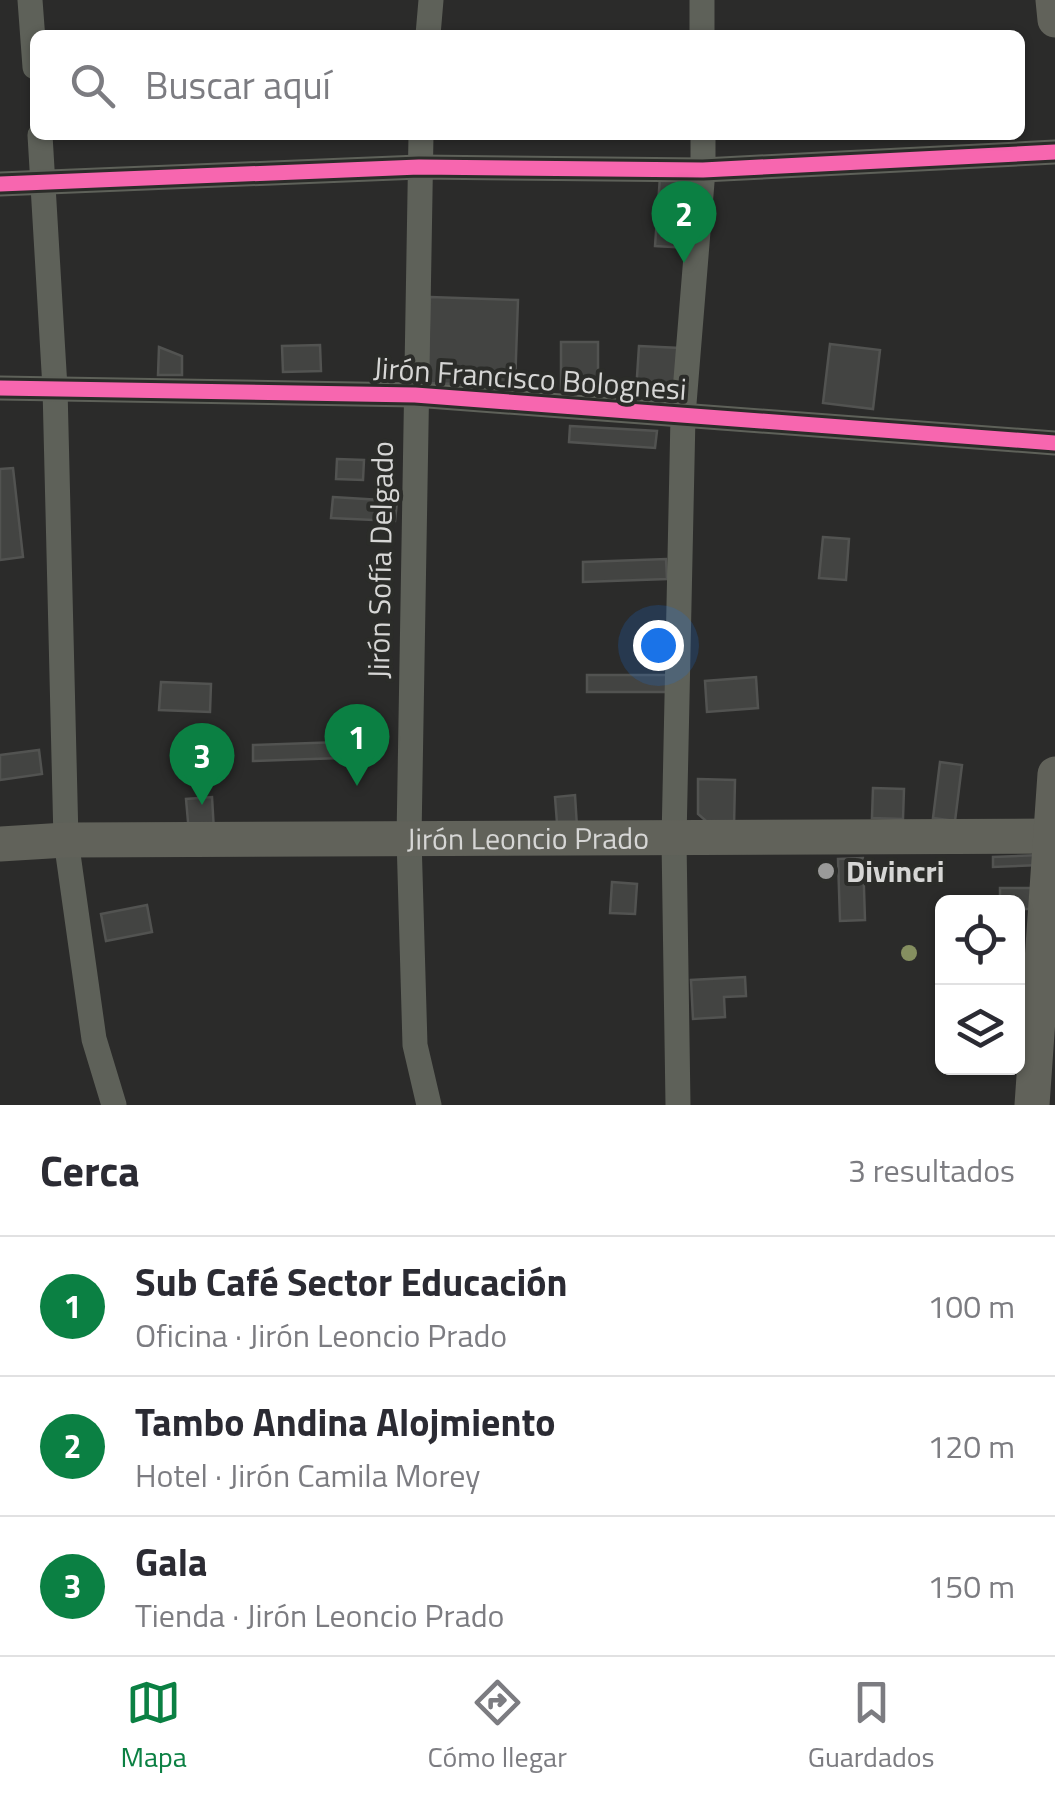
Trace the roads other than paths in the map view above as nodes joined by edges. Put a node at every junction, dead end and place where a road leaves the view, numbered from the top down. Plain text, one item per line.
1 (30, 0) edge
2 (431, 0) edge
3 (702, 0) edge
4 (1054, 0) edge
5 (1055, 20) edge
6 (32, 30) edge
7 (428, 30) edge
8 (702, 30) edge
9 (40, 140) edge
10 (421, 140) edge
11 (703, 140) edge
12 (1055, 152) edge
13 (419, 166) junction
14 (703, 170) junction
15 (44, 183) junction
16 (0, 184) edge
17 (0, 388) edge
18 (55, 388) junction
19 (414, 395) junction
20 (683, 416) junction
21 (1055, 443) edge
22 (1055, 774) edge
23 (1052, 836) edge
24 (409, 838) junction
25 (66, 840) junction
26 (674, 840) junction
27 (0, 844) edge
28 (114, 1105) edge
29 (429, 1105) edge
30 (678, 1105) edge
31 (1032, 1105) edge

1 - 6 street
2 - 7 street
3 - 8 street
4 - 5 street
9 - 15 street
10 - 13 street, Jirón Sofía Delgado
11 - 14 street
12 - 14 street
13 - 14 street
13 - 15 street
13 - 19 street, Jirón Sofía Delgado
14 - 20 street
15 - 16 street
15 - 18 street
17 - 18 street, Jirón Francisco Bolognesi
18 - 19 street, Jirón Francisco Bolognesi
18 - 25 street
19 - 20 street, Jirón Francisco Bolognesi
19 - 24 street, Jirón Sofía Delgado
20 - 21 street, Jirón Francisco Bolognesi
20 - 26 street
22 - 23 street
23 - 26 street, Jirón Leoncio Prado
23 - 31 street
24 - 25 street, Jirón Leoncio Prado
24 - 26 street, Jirón Leoncio Prado
24 - 29 street, Jirón Sofía Delgado
25 - 27 street, Jirón Leoncio Prado
25 - 28 street
26 - 30 street

